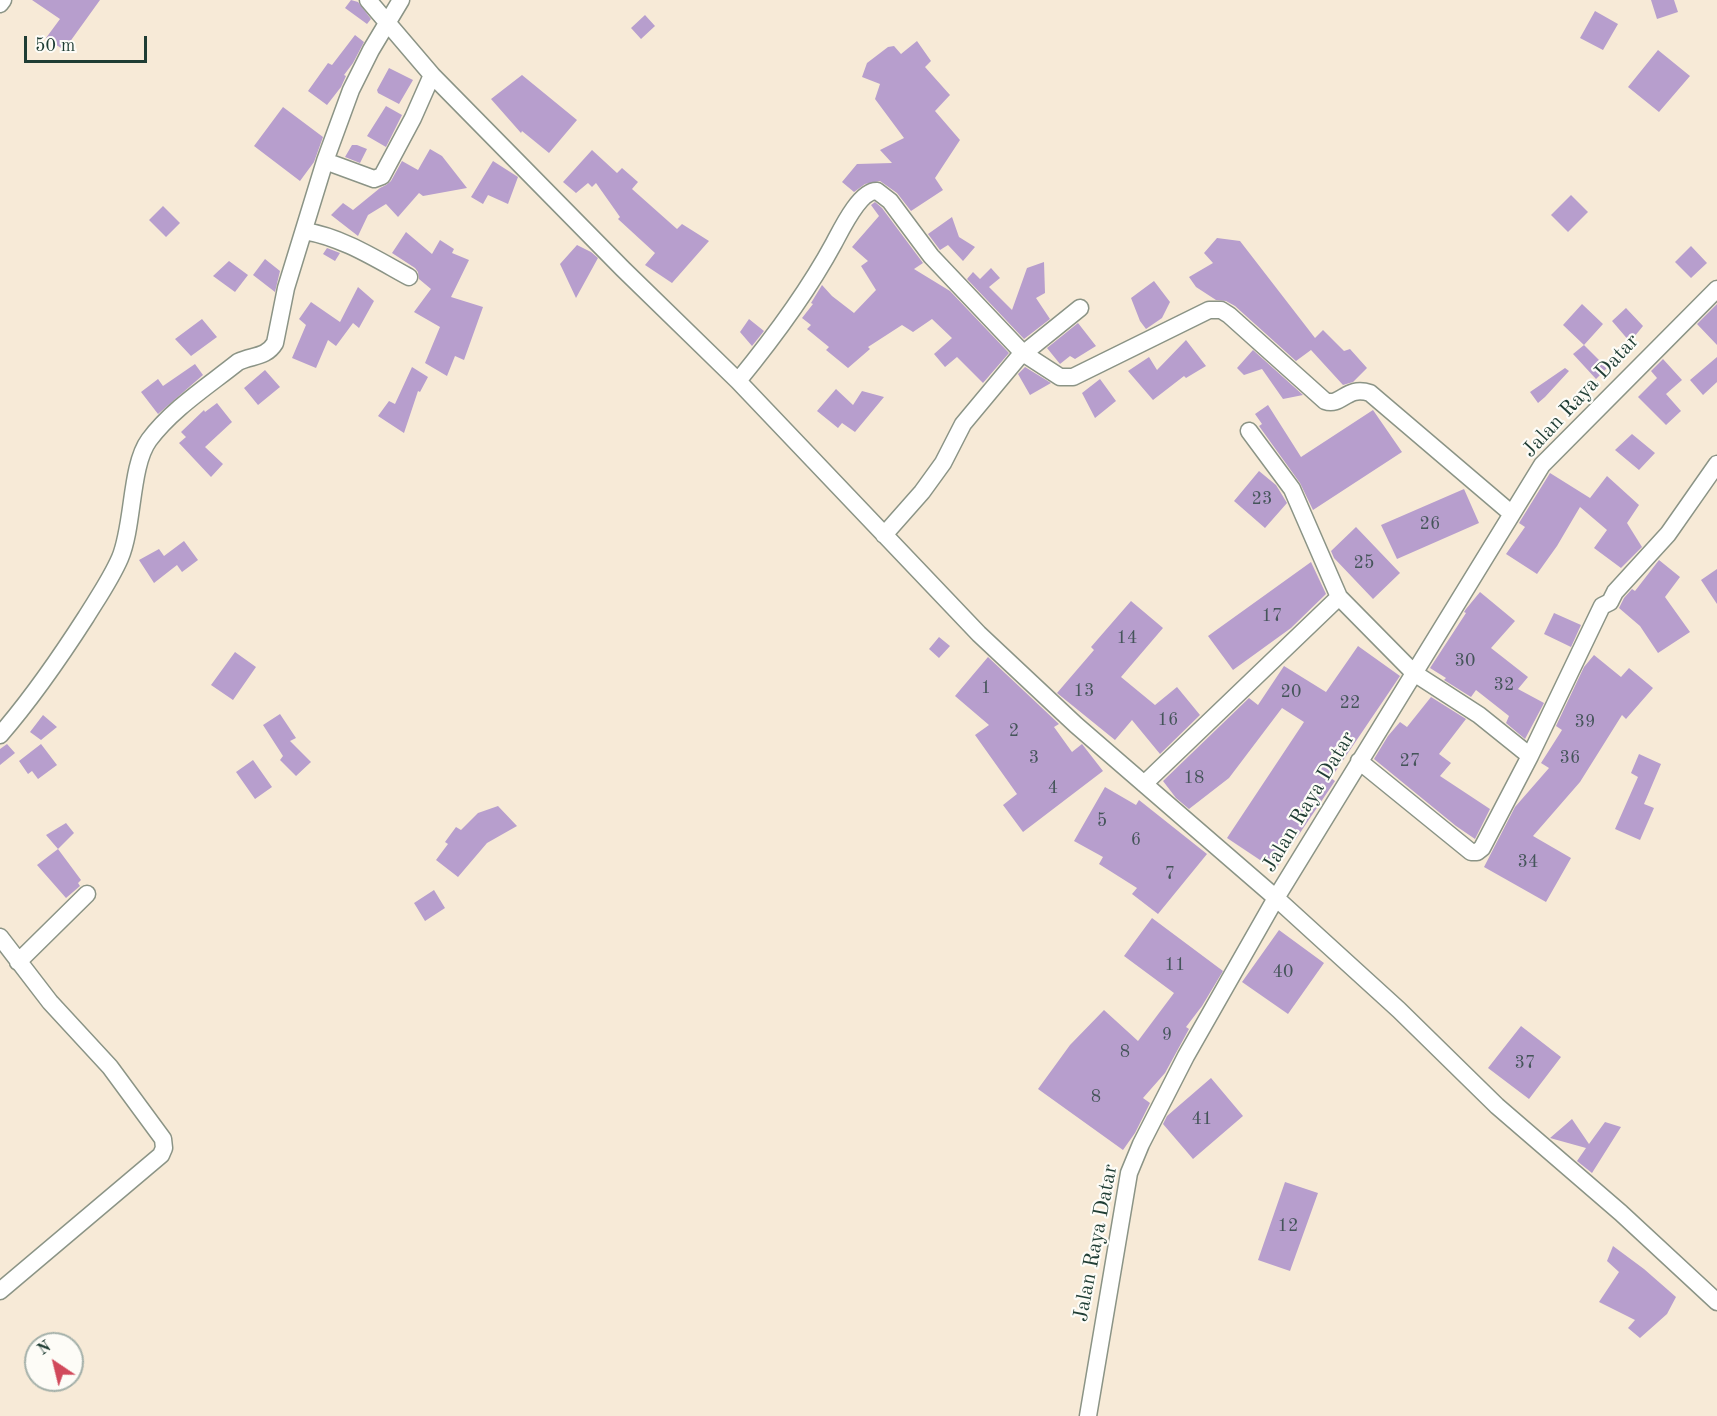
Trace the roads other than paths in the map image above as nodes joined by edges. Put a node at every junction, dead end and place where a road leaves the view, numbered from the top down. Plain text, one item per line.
1 (3, 0) edge
2 (368, 0) edge
3 (401, 0) edge
4 (0, 4) edge
5 (387, 23) junction
6 (432, 75) junction
7 (324, 161) junction
8 (304, 231) junction
9 (409, 278) dead end
10 (1717, 289) edge
11 (1080, 308) dead end
12 (1023, 353) junction
13 (738, 381) junction
14 (1249, 431) dead end
15 (1717, 464) edge
16 (1512, 514) junction
17 (884, 535) junction
18 (1339, 597) junction
19 (1414, 674) junction
20 (0, 735) edge
21 (1530, 756) junction
22 (1359, 761) junction
23 (1144, 784) junction
24 (87, 894) dead end
25 (1276, 898) junction
26 (0, 937) edge
27 (18, 962) junction
28 (0, 1291) edge
29 (1717, 1302) edge
30 (1088, 1416) edge

1 - 4 street
2 - 5 street
3 - 5 street
5 - 6 street
5 - 7 street
6 - 7 street
6 - 13 street
7 - 8 street
8 - 9 street
8 - 20 street
10 - 16 street, Jalan Raya Datar
11 - 12 street
12 - 13 street
12 - 16 street
12 - 17 street
13 - 17 street
14 - 18 street
15 - 21 street
16 - 19 street, Jalan Raya Datar
17 - 23 street
18 - 19 street
18 - 23 street
19 - 21 street
19 - 22 street, Jalan Raya Datar
21 - 22 street
22 - 25 street, Jalan Raya Datar
23 - 25 street
24 - 27 street
25 - 29 street
25 - 30 street, Jalan Raya Datar
26 - 27 street
27 - 28 street

